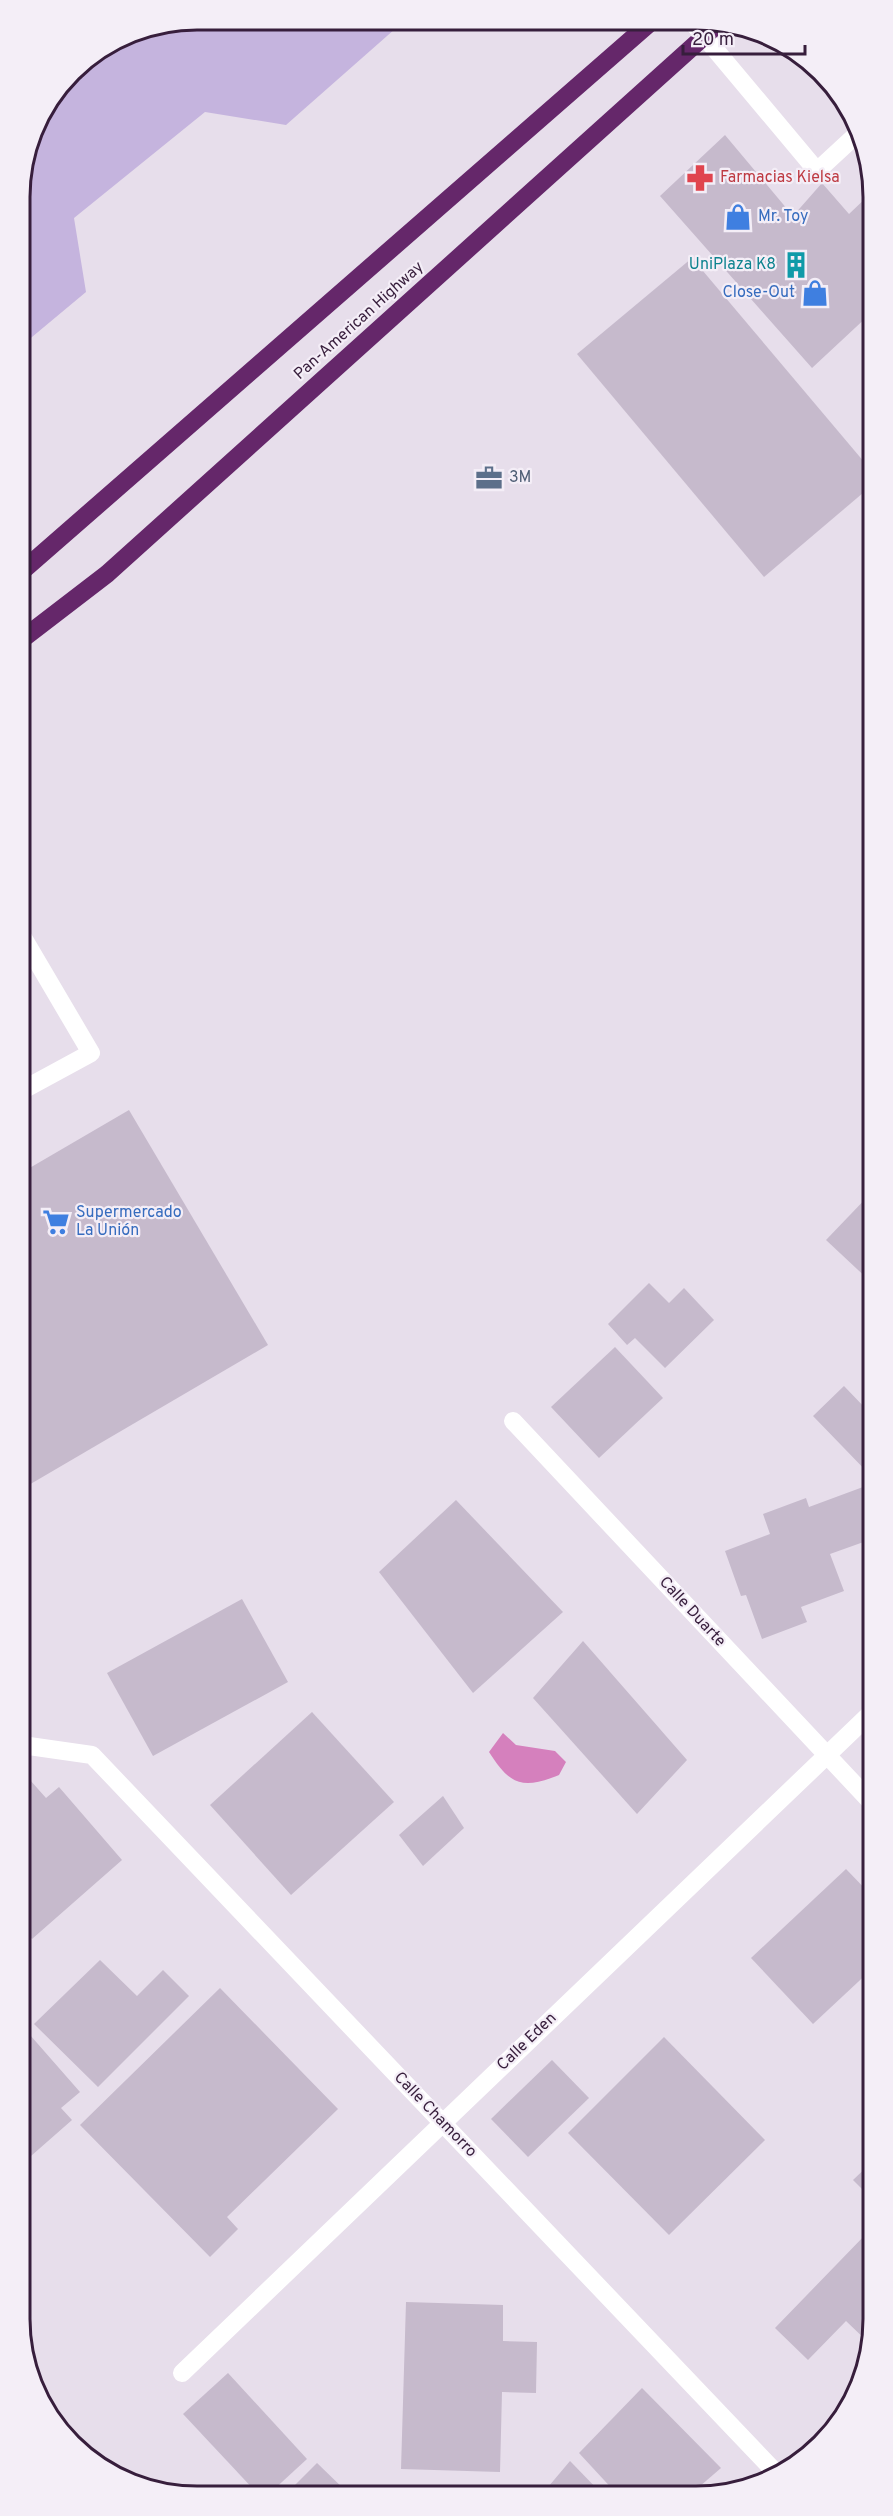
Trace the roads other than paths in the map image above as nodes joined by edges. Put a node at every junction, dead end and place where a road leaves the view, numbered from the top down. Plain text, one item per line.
1 (642, 30) edge
2 (698, 30) edge
3 (700, 30) edge
4 (852, 139) edge
5 (30, 564) edge
6 (30, 633) edge
7 (30, 949) edge
8 (30, 1086) edge
9 (513, 1421) dead end
10 (863, 1721) edge
11 (30, 1746) edge
12 (826, 1756) junction
13 (863, 1794) edge
14 (443, 2122) junction
15 (182, 2373) dead end
16 (771, 2468) edge

1 - 5 highway, Pan-American Highway
2 - 6 highway, Pan-American Highway
3 - 4 street
7 - 8 street
9 - 12 street, Calle Duarte
10 - 12 street, Calle Eden
11 - 14 street, Calle Chamorro
12 - 13 street, Calle Duarte
12 - 14 street, Calle Eden
14 - 15 street, Calle Eden
14 - 16 street, Calle Chamorro

